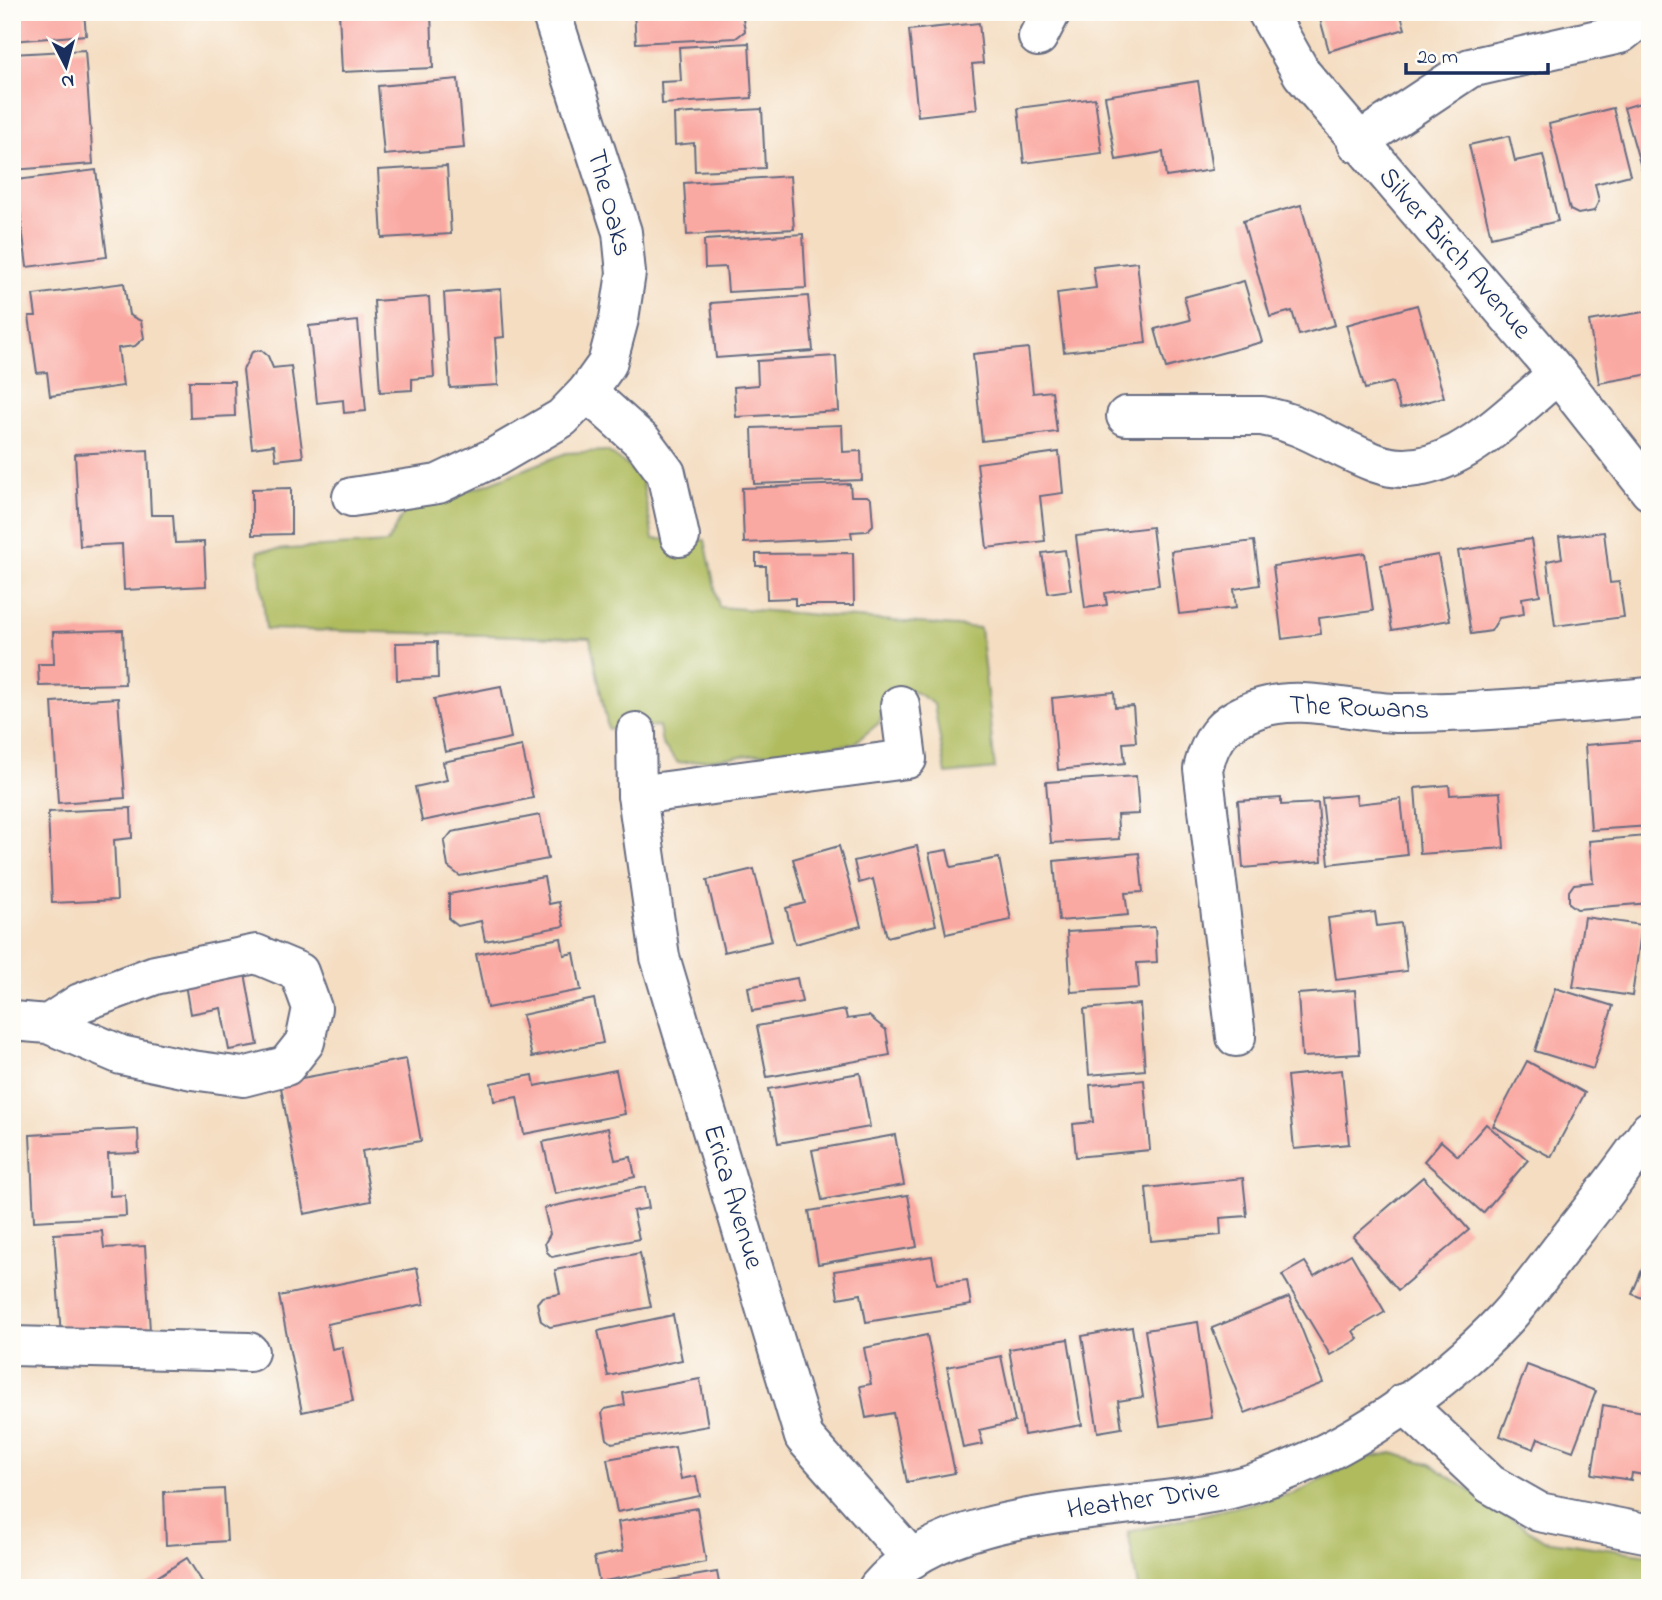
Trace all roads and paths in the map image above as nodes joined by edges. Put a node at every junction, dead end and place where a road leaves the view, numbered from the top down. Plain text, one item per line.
1 (551, 12) edge
2 (1267, 12) edge
3 (1648, 12) edge
4 (1357, 143) junction
5 (1558, 374) junction
6 (587, 392) junction
7 (1126, 416) dead end
8 (1650, 491) edge
9 (352, 497) dead end
10 (680, 537) dead end
11 (1650, 697) edge
12 (900, 705) dead end
13 (636, 732) dead end
14 (637, 795) junction
15 (30, 1023) edge
16 (1236, 1037) dead end
17 (1650, 1130) edge
18 (12, 1346) edge
19 (249, 1352) dead end
20 (1404, 1403) junction
21 (1650, 1534) edge
22 (912, 1559) junction
23 (878, 1588) edge

1 - 6 street, The Oaks
2 - 4 street, Silver Birch Avenue
3 - 4 street
4 - 5 street, Silver Birch Avenue
5 - 7 street
5 - 8 street, Silver Birch Avenue
6 - 9 street, The Oaks
6 - 10 street
11 - 16 street, The Rowans
12 - 14 street
13 - 14 street, Erica Avenue
14 - 22 street, Erica Avenue
15 - 15 street
17 - 20 street
18 - 19 street
20 - 21 street
20 - 22 street, Heather Drive
22 - 23 street, Heather Drive

